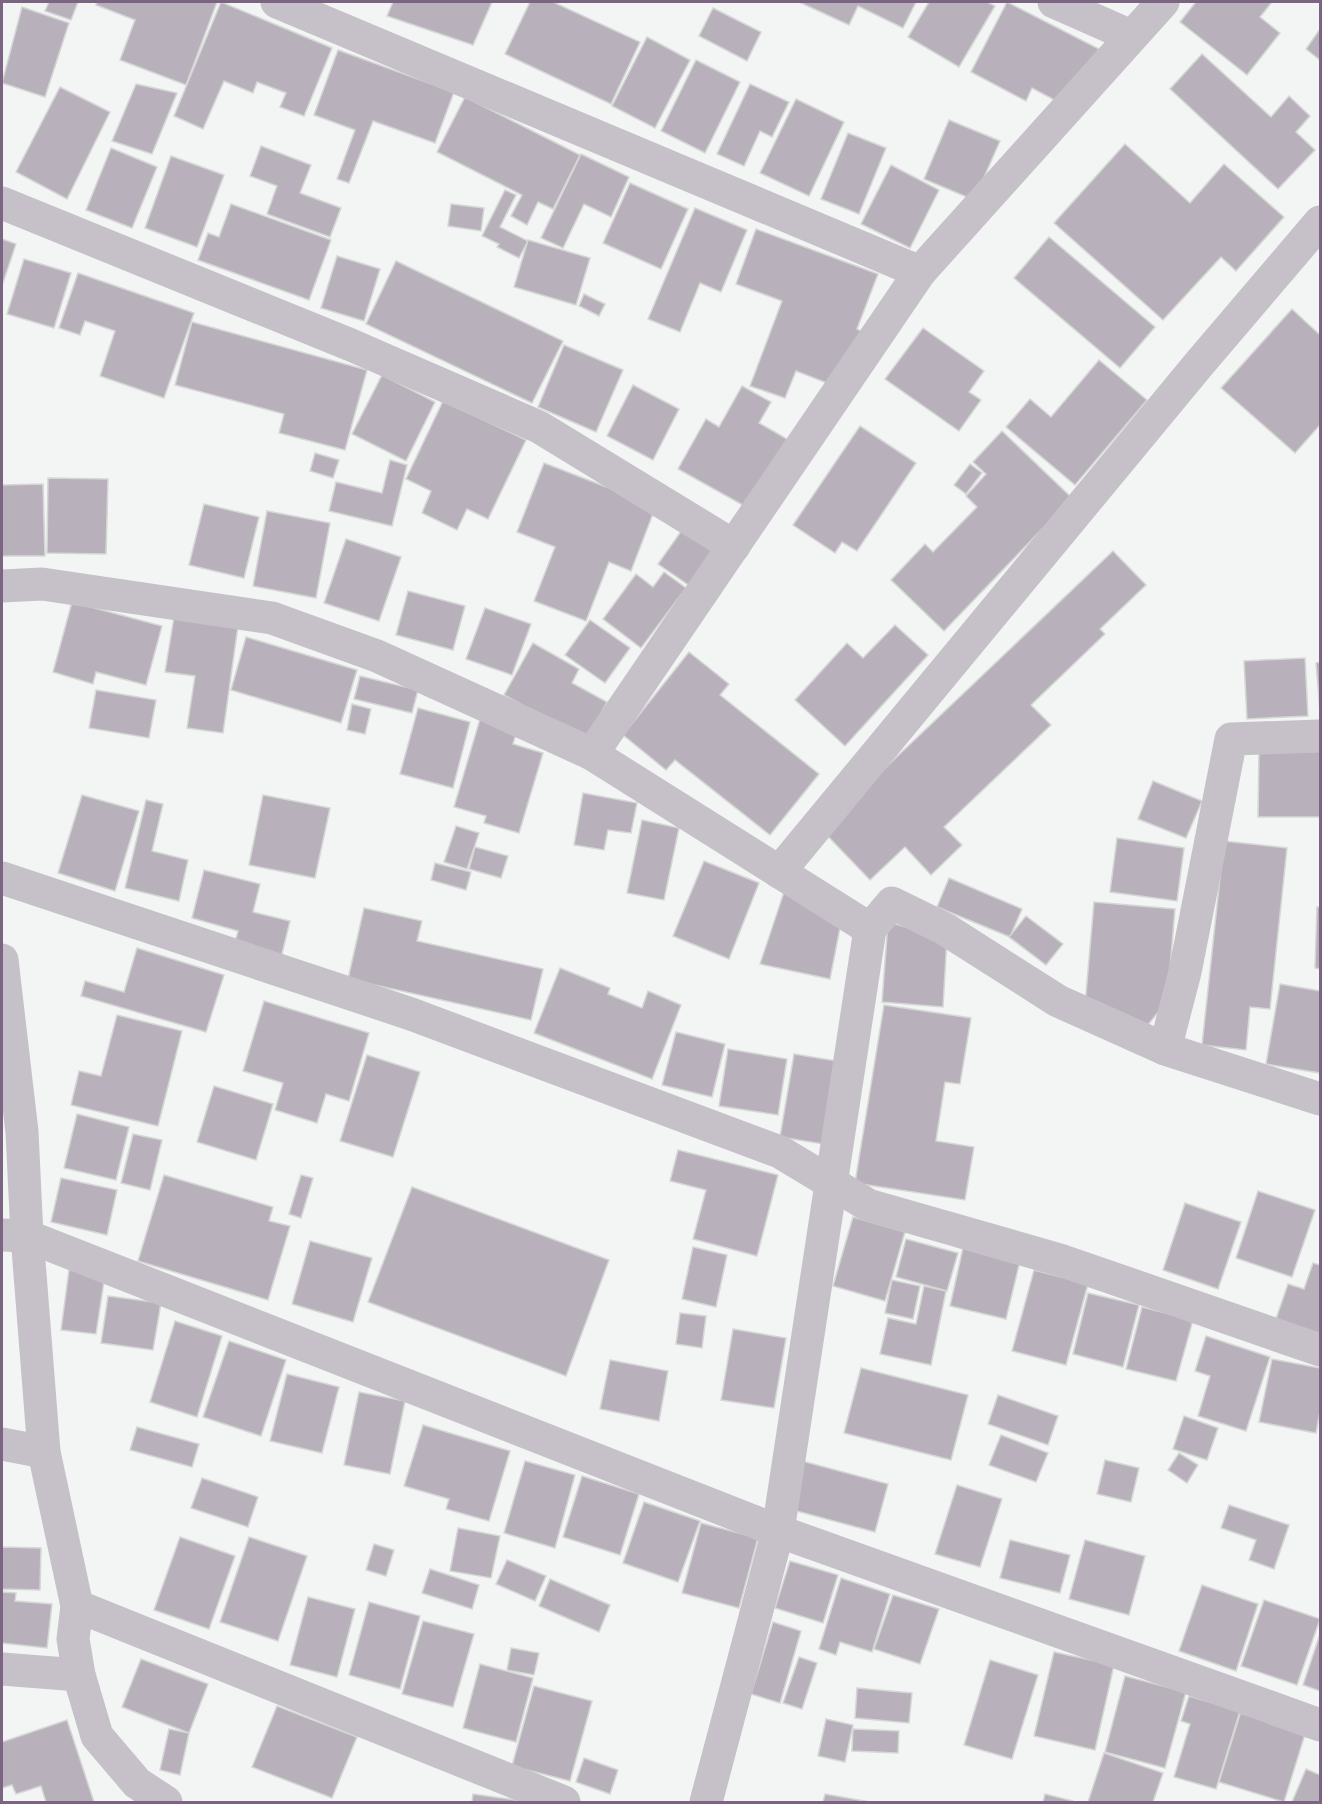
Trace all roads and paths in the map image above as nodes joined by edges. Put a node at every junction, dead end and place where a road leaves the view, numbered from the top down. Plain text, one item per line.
1 (277, 2) edge
2 (1054, 2) edge
3 (1163, 2) edge
4 (1131, 36) junction
5 (2, 204) edge
6 (1320, 222) edge
7 (920, 272) junction
8 (734, 546) junction
9 (2, 586) edge
10 (1320, 736) edge
11 (592, 753) junction
12 (779, 872) junction
13 (2, 878) edge
14 (870, 929) junction
15 (2, 960) edge
16 (1165, 1049) junction
17 (1320, 1099) edge
18 (831, 1182) junction
19 (14, 1235) edge
20 (1320, 1350) edge
21 (2, 1444) edge
22 (44, 1452) junction
23 (778, 1531) junction
24 (77, 1606) junction
25 (2, 1669) edge
26 (79, 1675) junction
27 (1320, 1725) edge
28 (166, 1803) edge
29 (564, 1803) edge
30 (706, 1803) edge

1 - 7 street
2 - 4 street
3 - 4 street
4 - 7 street
5 - 8 street
6 - 12 street
7 - 8 street
8 - 11 street
9 - 11 street
10 - 16 street
11 - 12 street
12 - 14 street
13 - 18 street
14 - 16 street
14 - 18 street
15 - 19 street
16 - 17 street
18 - 20 street
18 - 23 street
19 - 22 street
19 - 23 street
21 - 22 street
22 - 24 street
23 - 27 street
23 - 30 street
24 - 26 street
24 - 29 street
25 - 26 street
26 - 28 street

